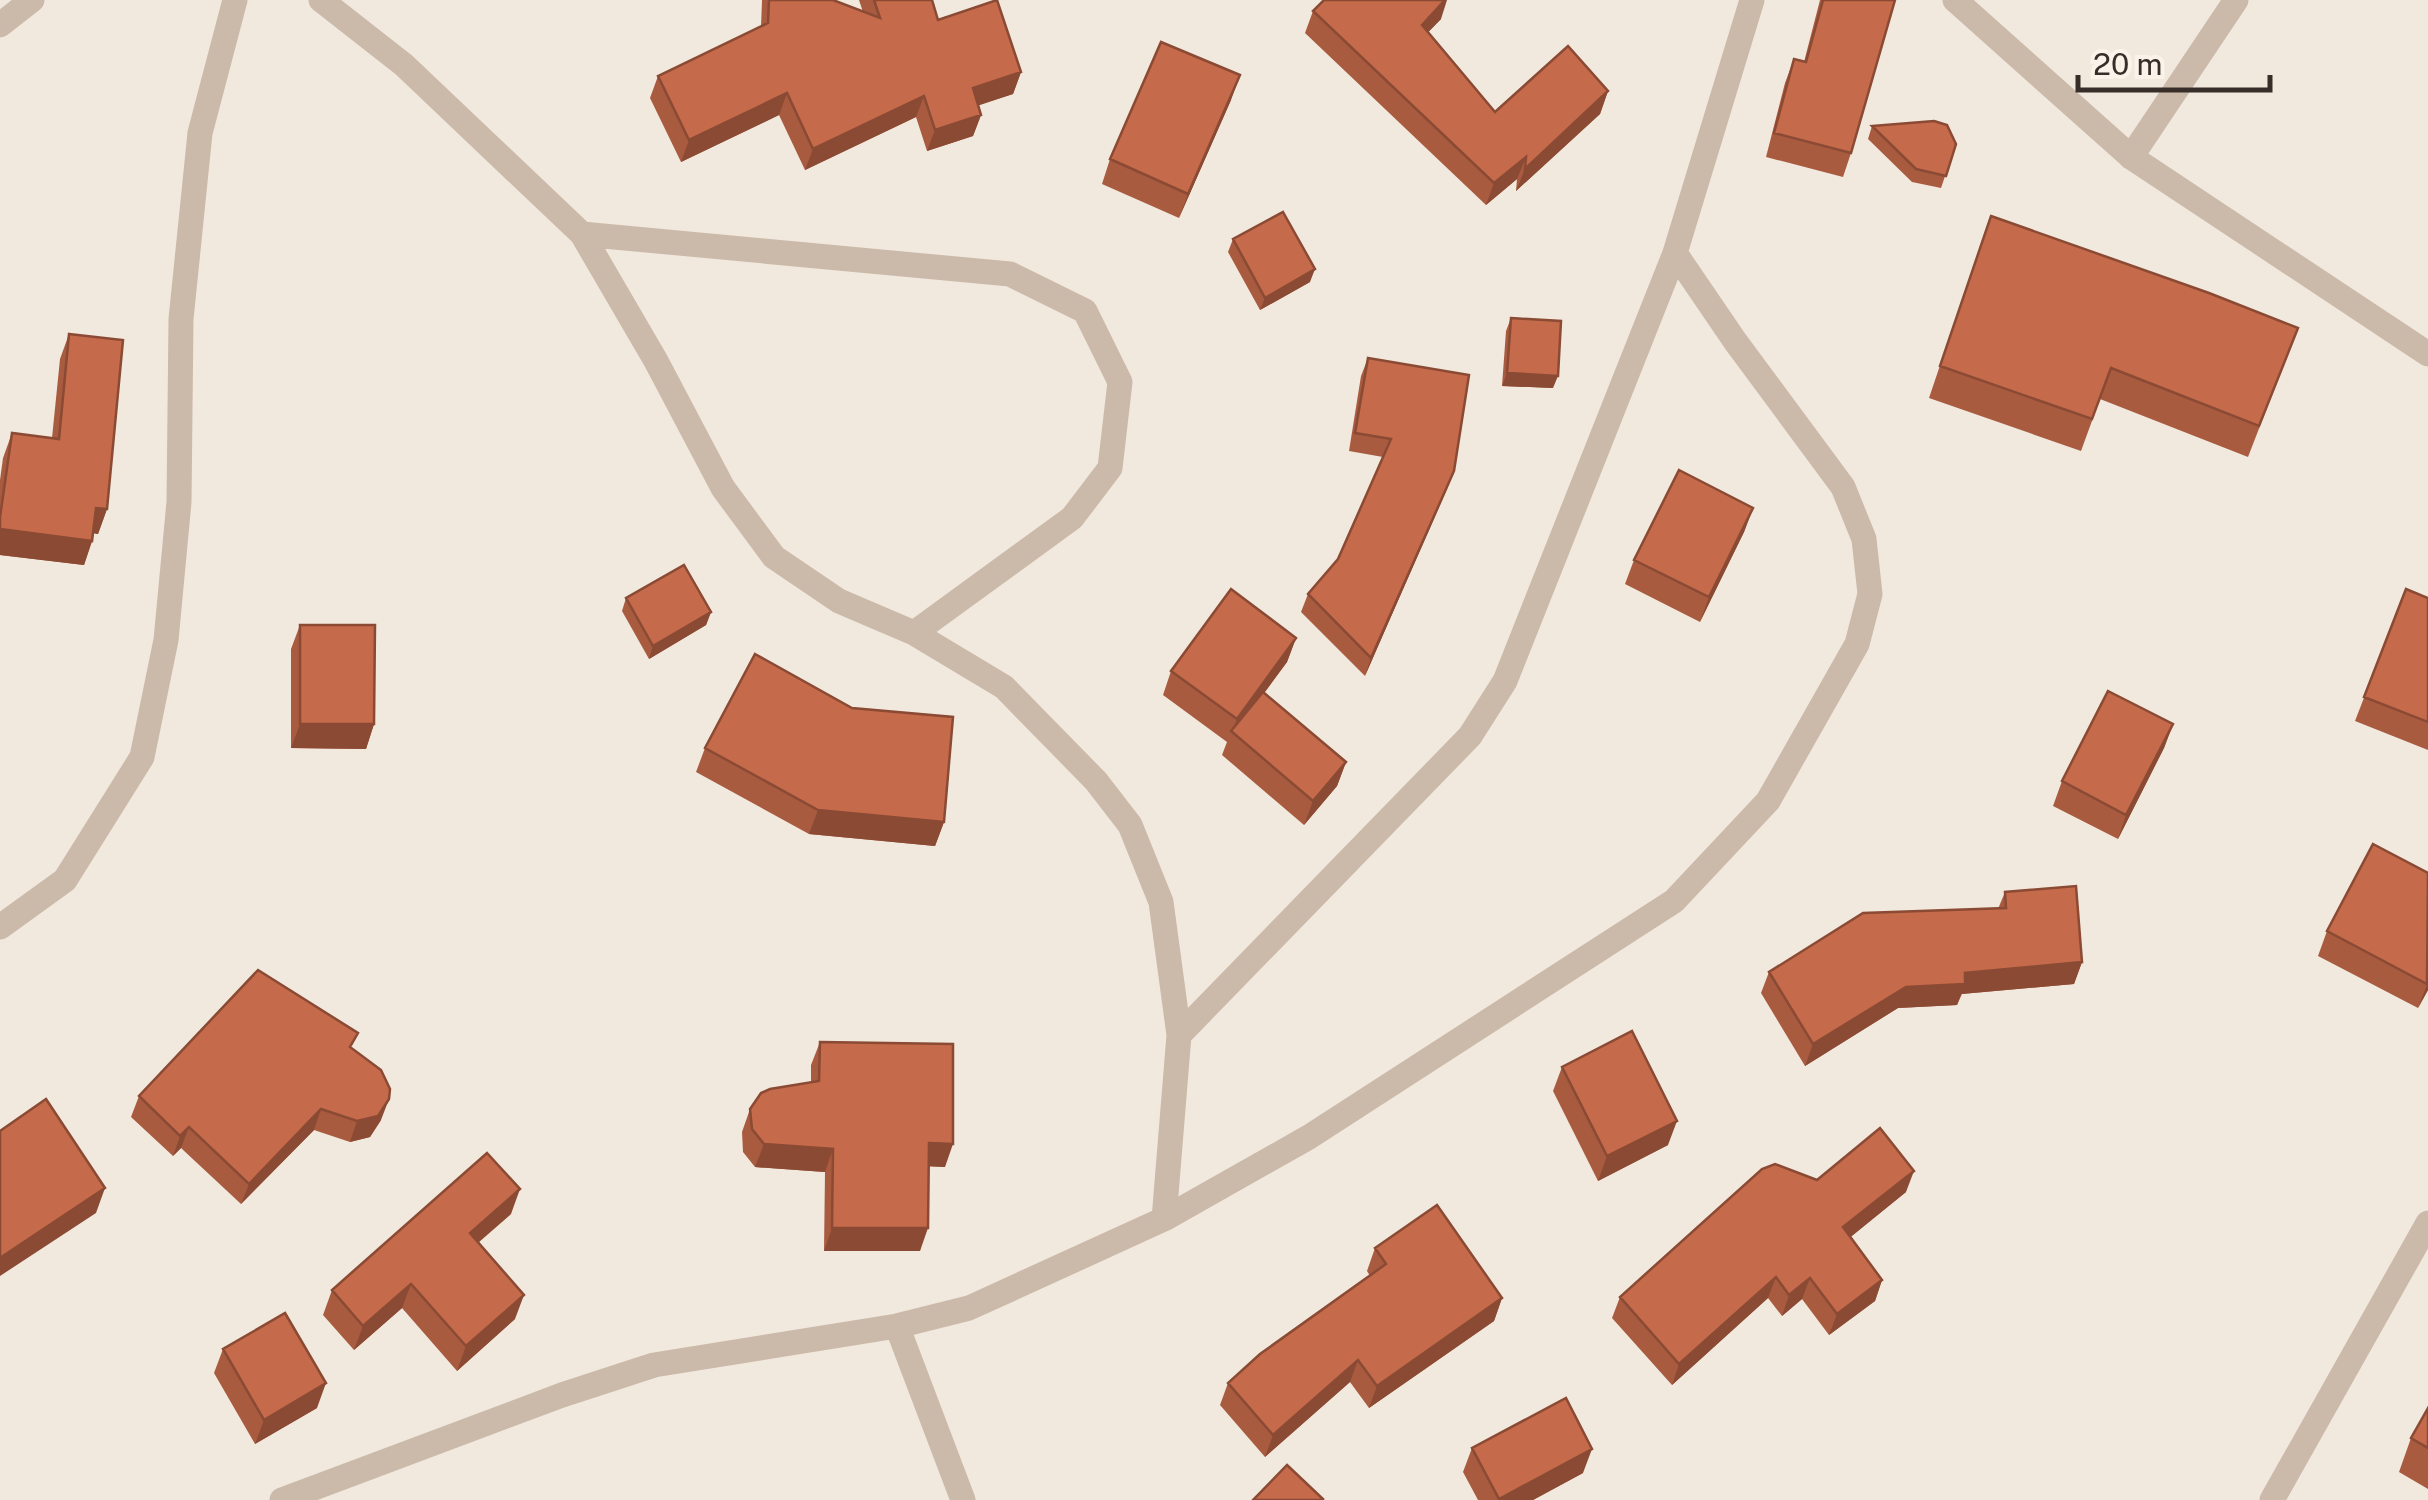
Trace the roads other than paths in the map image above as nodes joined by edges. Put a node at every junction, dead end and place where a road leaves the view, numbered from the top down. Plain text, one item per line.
1 (32, 0) edge
2 (235, 0) edge
3 (321, 0) edge
4 (1752, 0) edge
5 (1955, 0) edge
6 (2236, 0) edge
7 (0, 25) edge
8 (2131, 157) junction
9 (582, 234) junction
10 (1675, 253) junction
11 (2428, 354) edge
12 (914, 633) junction
13 (0, 928) edge
14 (1180, 1035) junction
15 (1164, 1219) junction
16 (2428, 1223) edge
17 (897, 1326) junction
18 (282, 1500) edge
19 (963, 1500) edge
20 (2272, 1500) edge

1 - 7 street
2 - 13 street
3 - 9 street
4 - 10 street
5 - 8 street
6 - 8 street
8 - 11 street
9 - 12 street
9 - 12 street
10 - 14 street
10 - 15 street
12 - 14 street
14 - 15 street
15 - 17 street
16 - 20 street
17 - 18 street
17 - 19 street

